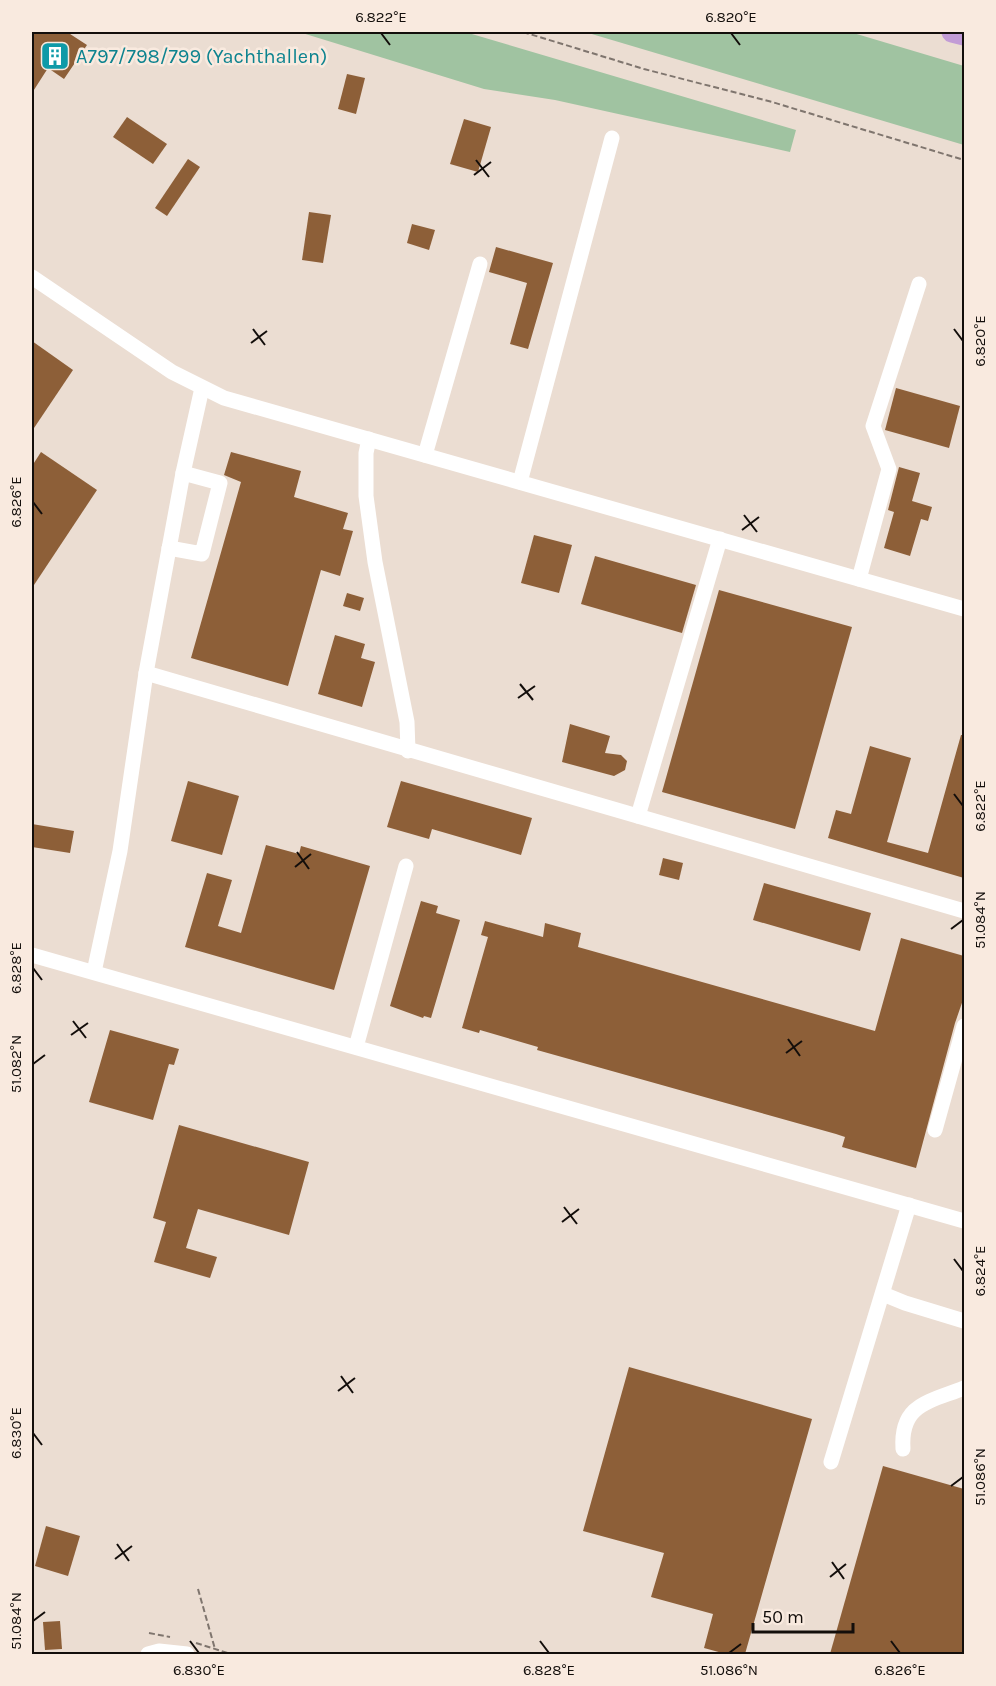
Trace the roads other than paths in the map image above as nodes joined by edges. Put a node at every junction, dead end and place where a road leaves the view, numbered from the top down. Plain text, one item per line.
1 (952, 32) edge
2 (964, 35) edge
3 (612, 138) dead end
4 (480, 264) dead end
5 (32, 277) edge
6 (919, 284) dead end
7 (202, 388) junction
8 (369, 439) junction
9 (425, 455) junction
10 (183, 473) junction
11 (520, 482) junction
12 (720, 539) junction
13 (169, 548) junction
14 (859, 579) junction
15 (964, 609) edge
16 (146, 673) junction
17 (408, 751) junction
18 (638, 816) junction
19 (406, 866) dead end
20 (964, 911) edge
21 (32, 955) edge
22 (94, 972) junction
23 (964, 1026) edge
24 (356, 1047) junction
25 (935, 1130) dead end
26 (909, 1205) junction
27 (964, 1221) edge
28 (883, 1294) junction
29 (964, 1321) edge
30 (964, 1388) edge
31 (903, 1449) dead end
32 (831, 1462) dead end
33 (148, 1654) edge
34 (187, 1654) edge

1 - 2 highway
3 - 11 street
4 - 9 street
5 - 7 street
6 - 14 street
7 - 8 street
7 - 10 street
8 - 9 street
8 - 17 street
9 - 11 street
10 - 13 street
10 - 13 street
11 - 12 street
12 - 14 street
12 - 18 street
13 - 16 street
14 - 15 street
16 - 17 street
16 - 22 street
17 - 18 street
18 - 20 street
19 - 24 street
21 - 22 street
22 - 24 street
23 - 25 street
24 - 26 street
26 - 27 street
26 - 28 street
28 - 29 street
28 - 32 street
30 - 31 street
33 - 34 street

